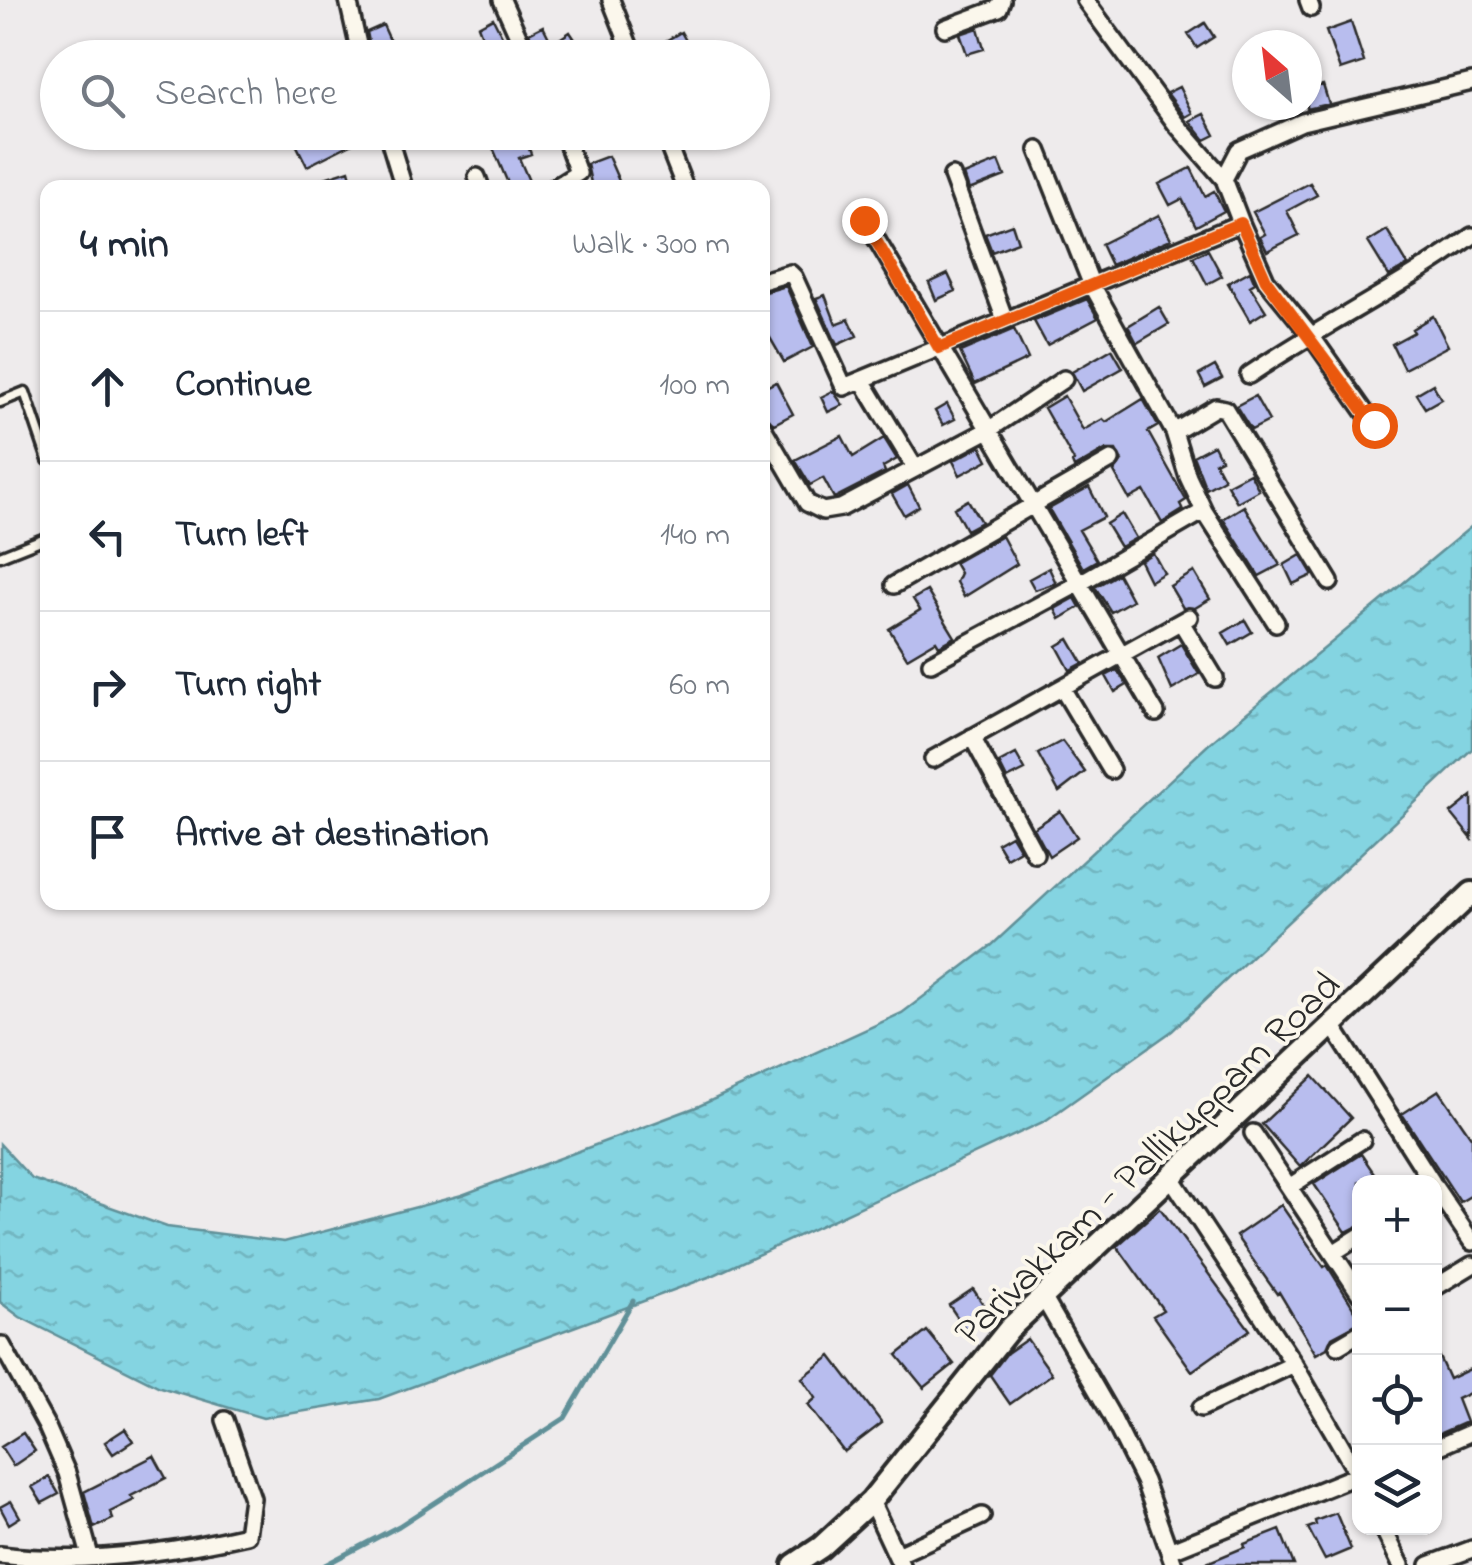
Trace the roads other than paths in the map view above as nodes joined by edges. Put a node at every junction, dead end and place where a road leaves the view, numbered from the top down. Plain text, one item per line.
1 (348, 0) edge
2 (502, 0) edge
3 (612, 0) edge
4 (1002, 0) edge
5 (1085, 0) edge
6 (945, 28) dead end
7 (355, 40) edge
8 (520, 40) edge
9 (627, 40) edge
10 (1472, 82) edge
11 (391, 150) edge
12 (569, 150) edge
13 (670, 150) edge
14 (1038, 150) dead end
15 (952, 176) dead end
16 (1224, 179) junction
17 (397, 180) edge
18 (581, 180) edge
19 (682, 180) edge
20 (864, 220) dead end
21 (1241, 223) junction
22 (1472, 236) edge
23 (770, 278) edge
24 (1091, 283) junction
25 (1005, 320) junction
26 (1310, 334) junction
27 (939, 348) junction
28 (1249, 375) dead end
29 (862, 380) junction
30 (1064, 380) dead end
31 (0, 402) edge
32 (1374, 425) dead end
33 (990, 429) junction
34 (1174, 432) junction
35 (40, 435) edge
36 (770, 439) edge
37 (1111, 460) dead end
38 (915, 468) junction
39 (1033, 506) junction
40 (1204, 511) junction
41 (40, 540) edge
42 (0, 556) edge
43 (1330, 582) dead end
44 (1080, 583) junction
45 (894, 585) dead end
46 (1276, 623) dead end
47 (1122, 656) junction
48 (930, 662) dead end
49 (1215, 678) dead end
50 (1062, 688) junction
51 (1156, 713) dead end
52 (972, 737) junction
53 (932, 759) dead end
54 (1110, 770) dead end
55 (1035, 854) dead end
56 (1472, 892) edge
57 (1332, 1025) junction
58 (1253, 1133) dead end
59 (1362, 1140) dead end
60 (1428, 1175) edge
61 (1170, 1176) junction
62 (1289, 1187) junction
63 (1442, 1196) edge
64 (1352, 1241) edge
65 (1472, 1242) edge
66 (1332, 1253) junction
67 (1472, 1266) edge
68 (1352, 1282) edge
69 (1442, 1283) edge
70 (1044, 1297) junction
71 (1352, 1338) edge
72 (2, 1344) edge
73 (1338, 1346) dead end
74 (1294, 1364) junction
75 (1201, 1408) dead end
76 (225, 1420) dead end
77 (1472, 1432) edge
78 (1442, 1445) edge
79 (1352, 1464) edge
80 (1352, 1479) edge
81 (871, 1501) junction
82 (982, 1516) dead end
83 (1386, 1535) edge
84 (1472, 1550) edge
85 (0, 1555) edge
86 (90, 1556) junction
87 (1172, 1558) edge
88 (899, 1560) edge
89 (794, 1565) edge
90 (1401, 1565) edge
91 (1428, 1565) edge

1 - 7 street
2 - 8 street
3 - 9 street
4 - 6 street
5 - 16 street
10 - 16 street
11 - 17 street
12 - 18 street
13 - 19 street
14 - 24 street
15 - 25 street
16 - 21 street
20 - 27 street
21 - 24 street
21 - 26 street
22 - 26 street
23 - 29 street
24 - 25 street
24 - 34 street
25 - 27 street
26 - 28 street
26 - 32 street
27 - 29 street
27 - 33 street
29 - 38 street
30 - 33 street
31 - 35 lane
33 - 38 street
33 - 39 street
34 - 40 street
34 - 43 street
36 - 38 street
37 - 39 street
39 - 44 street
39 - 45 street
40 - 44 street
40 - 46 street
41 - 42 lane
44 - 47 street
44 - 48 street
47 - 49 street
47 - 50 street
47 - 51 street
50 - 52 street
50 - 54 street
52 - 53 street
52 - 55 street
56 - 57 street, Parivakkam - Pallikuppam Road
57 - 60 street
57 - 61 street, Parivakkam - Pallikuppam Road
58 - 62 street
59 - 62 street
61 - 70 street, Parivakkam - Pallikuppam Road
61 - 74 street
62 - 66 street
63 - 65 street
64 - 66 street
66 - 68 street
67 - 69 street
70 - 81 street, Parivakkam - Pallikuppam Road
70 - 87 street
71 - 73 street
72 - 86 street
74 - 75 street
74 - 79 street
76 - 86 street
77 - 78 street
80 - 87 street
81 - 88 street
81 - 89 street, Parivakkam - Pallikuppam Road
82 - 88 street
83 - 90 street
84 - 91 street
85 - 86 street

